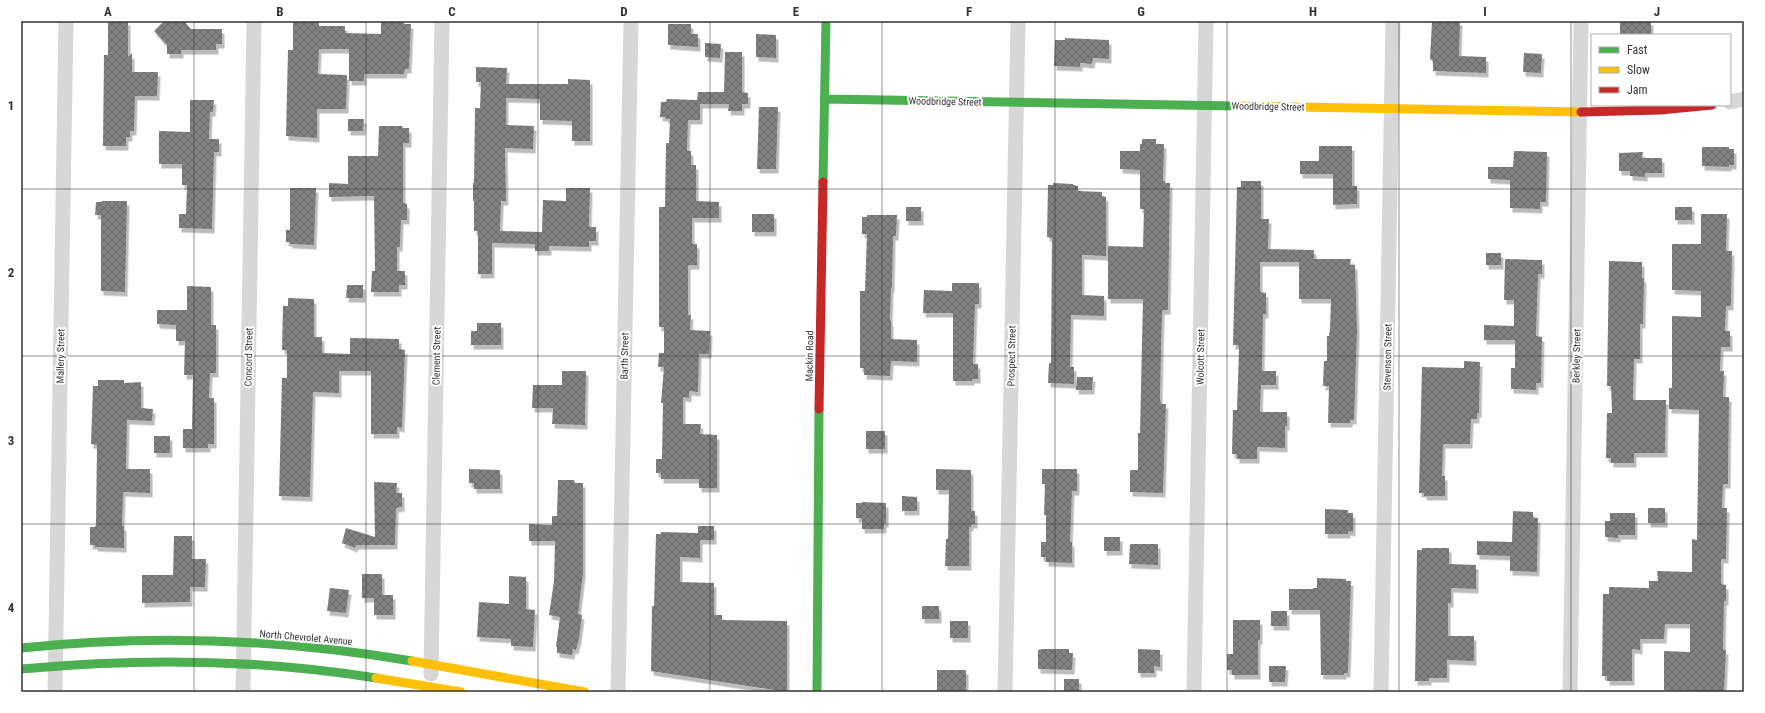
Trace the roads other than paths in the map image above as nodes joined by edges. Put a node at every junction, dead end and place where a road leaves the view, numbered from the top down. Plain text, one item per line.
1 (66, 21) edge
2 (254, 21) edge
3 (442, 21) edge
4 (631, 21) edge
5 (826, 21) edge
6 (1018, 21) edge
7 (1206, 21) edge
8 (1393, 21) edge
9 (1582, 21) edge
10 (825, 99) junction
11 (1744, 99) edge
12 (1016, 102) junction
13 (1731, 102) edge
14 (1204, 105) junction
15 (1701, 106) edge
16 (1392, 109) junction
17 (1580, 112) junction
18 (243, 642) junction
19 (55, 644) junction
20 (21, 648) edge
21 (243, 664) junction
22 (431, 665) junction
23 (55, 667) junction
24 (21, 669) edge
25 (430, 689) edge
26 (55, 692) edge
27 (243, 692) edge
28 (461, 692) edge
29 (585, 692) edge
30 (618, 692) edge
31 (818, 692) edge
32 (1005, 692) edge
33 (1194, 692) edge
34 (1381, 692) edge
35 (1570, 692) edge

1 - 19 street, Mallery Street
2 - 18 street, Concord Street
3 - 22 street, Clement Street
4 - 30 street, Barth Street
5 - 10 street, Mackin Road
6 - 12 street, Prospect Street
7 - 14 street, Wolcott Street
8 - 16 street, Stevenson Street
9 - 17 street, Berkley Street
10 - 12 street, Woodbridge Street
10 - 31 street, Mackin Road
11 - 13 street
12 - 14 street, Woodbridge Street
12 - 32 street, Prospect Street
14 - 16 street, Woodbridge Street
14 - 33 street, Wolcott Street
15 - 17 street, Woodbridge Street
16 - 17 street, Woodbridge Street
16 - 34 street, Stevenson Street
17 - 35 street, Berkley Street
18 - 19 street, North Chevrolet Avenue
18 - 21 street, Concord Street
18 - 22 street, North Chevrolet Avenue
19 - 20 street, North Chevrolet Avenue
19 - 23 street, Mallery Street
21 - 23 street
21 - 25 street
21 - 27 street, Concord Street
22 - 25 street, Clement Street
22 - 29 street, North Chevrolet Avenue
23 - 24 street
23 - 26 street, Mallery Street
25 - 28 street

